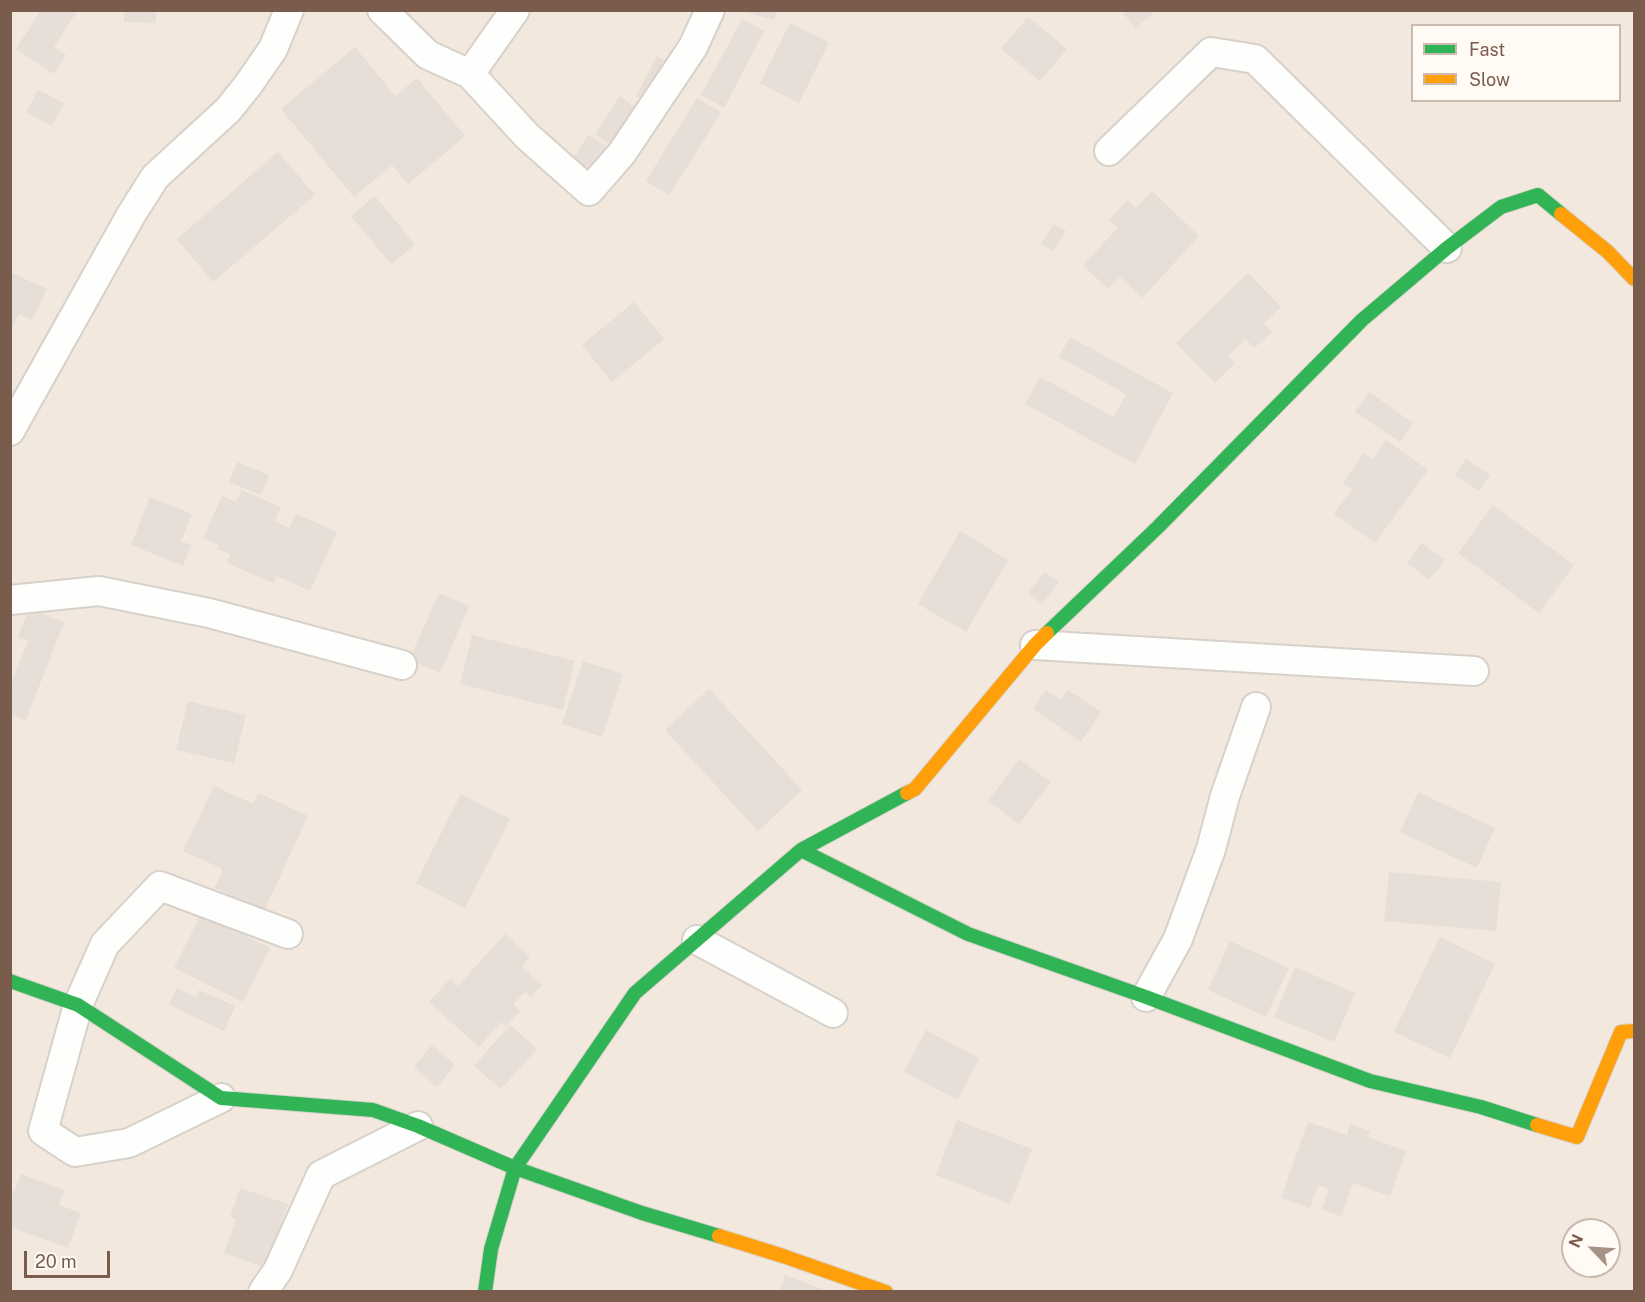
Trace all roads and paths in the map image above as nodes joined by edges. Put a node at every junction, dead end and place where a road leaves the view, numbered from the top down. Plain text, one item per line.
1 (289, 10) edge
2 (382, 10) edge
3 (515, 10) edge
4 (710, 10) edge
5 (470, 74) junction
6 (1109, 151) dead end
7 (1447, 248) junction
8 (1635, 279) edge
9 (10, 431) edge
10 (10, 600) edge
11 (1035, 645) junction
12 (402, 665) dead end
13 (1474, 671) dead end
14 (1256, 707) dead end
15 (801, 850) junction
16 (288, 934) dead end
17 (697, 940) junction
18 (10, 981) edge
19 (1146, 997) junction
20 (78, 1005) junction
21 (833, 1013) dead end
22 (1635, 1031) edge
23 (221, 1098) junction
24 (418, 1126) junction
25 (515, 1168) junction
26 (263, 1292) edge
27 (485, 1292) edge
28 (886, 1292) edge

1 - 9 street
2 - 5 street
3 - 5 street
4 - 5 street
6 - 7 street
7 - 8 street
7 - 11 street
10 - 12 street
11 - 13 street
11 - 15 street
14 - 19 street
15 - 17 street
15 - 19 street
16 - 20 street
17 - 21 street
17 - 25 street
18 - 20 street
19 - 22 street
20 - 23 street
20 - 23 street
23 - 24 street
24 - 25 street
24 - 26 street
25 - 27 street
25 - 28 street

